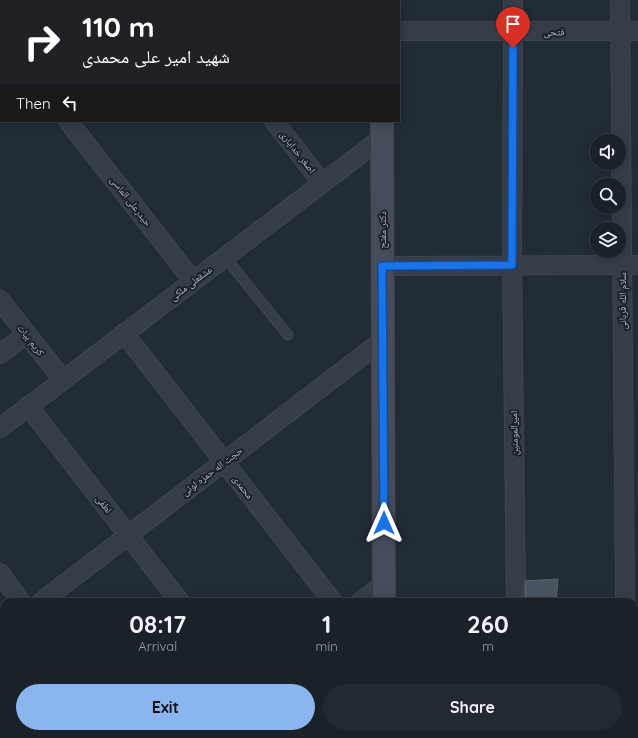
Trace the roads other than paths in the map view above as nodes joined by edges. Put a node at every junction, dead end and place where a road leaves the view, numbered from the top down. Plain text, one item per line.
1 (513, 0) edge
2 (620, 0) edge
3 (400, 31) edge
4 (620, 31) junction
5 (638, 31) edge
6 (513, 32) junction
7 (69, 122) edge
8 (275, 122) edge
9 (382, 130) edge
10 (322, 183) junction
11 (225, 257) junction
12 (512, 265) junction
13 (630, 265) edge
14 (382, 266) junction
15 (193, 281) junction
16 (0, 300) edge
17 (124, 333) junction
18 (27, 334) junction
19 (288, 335) dead end
20 (383, 340) junction
21 (0, 354) edge
22 (63, 380) junction
23 (28, 406) junction
24 (0, 428) edge
25 (224, 462) junction
26 (128, 536) junction
27 (0, 573) edge
28 (384, 593) edge
29 (18, 598) edge
30 (46, 598) edge
31 (177, 598) edge
32 (330, 598) edge
33 (371, 598) edge
34 (516, 598) edge
35 (624, 598) edge

1 - 6 street, امیرالمومنین
2 - 4 street, سلام الله قربانی
3 - 6 street, فتحی
4 - 5 street, فتحی
4 - 6 street, فتحی
4 - 13 street, سلام الله قربانی
6 - 12 street, امیرالمومنین
7 - 15 street, حیدرعلی الماسی
8 - 10 street, اصغر خدایاری
9 - 10 street, عشقعلی ملکی
9 - 14 main road, دکتر مفتح
10 - 11 street, عشقعلی ملکی
11 - 15 street, عشقعلی ملکی
11 - 19 lane
12 - 13 street
12 - 14 street
12 - 34 street, امیرالمومنین
13 - 35 street, سلام الله قربانی
14 - 20 main road, دکتر مفتح
15 - 17 street, عشقعلی ملکی
16 - 18 street, کریم بیات
17 - 22 street, عشقعلی ملکی
17 - 25 street, محمدی
18 - 21 street
18 - 22 street, کریم بیات
20 - 25 street, حجت اله حمزه لوئی
20 - 28 main road, دکتر مفتح
22 - 23 street, عشقعلی ملکی
23 - 24 street, عشقعلی ملکی
23 - 26 street, لطفی
25 - 26 street, حجت اله حمزه لوئی
25 - 32 street, محمدی
26 - 30 street, حجت اله حمزه لوئی
26 - 31 street, لطفی
27 - 29 street
28 - 33 street

